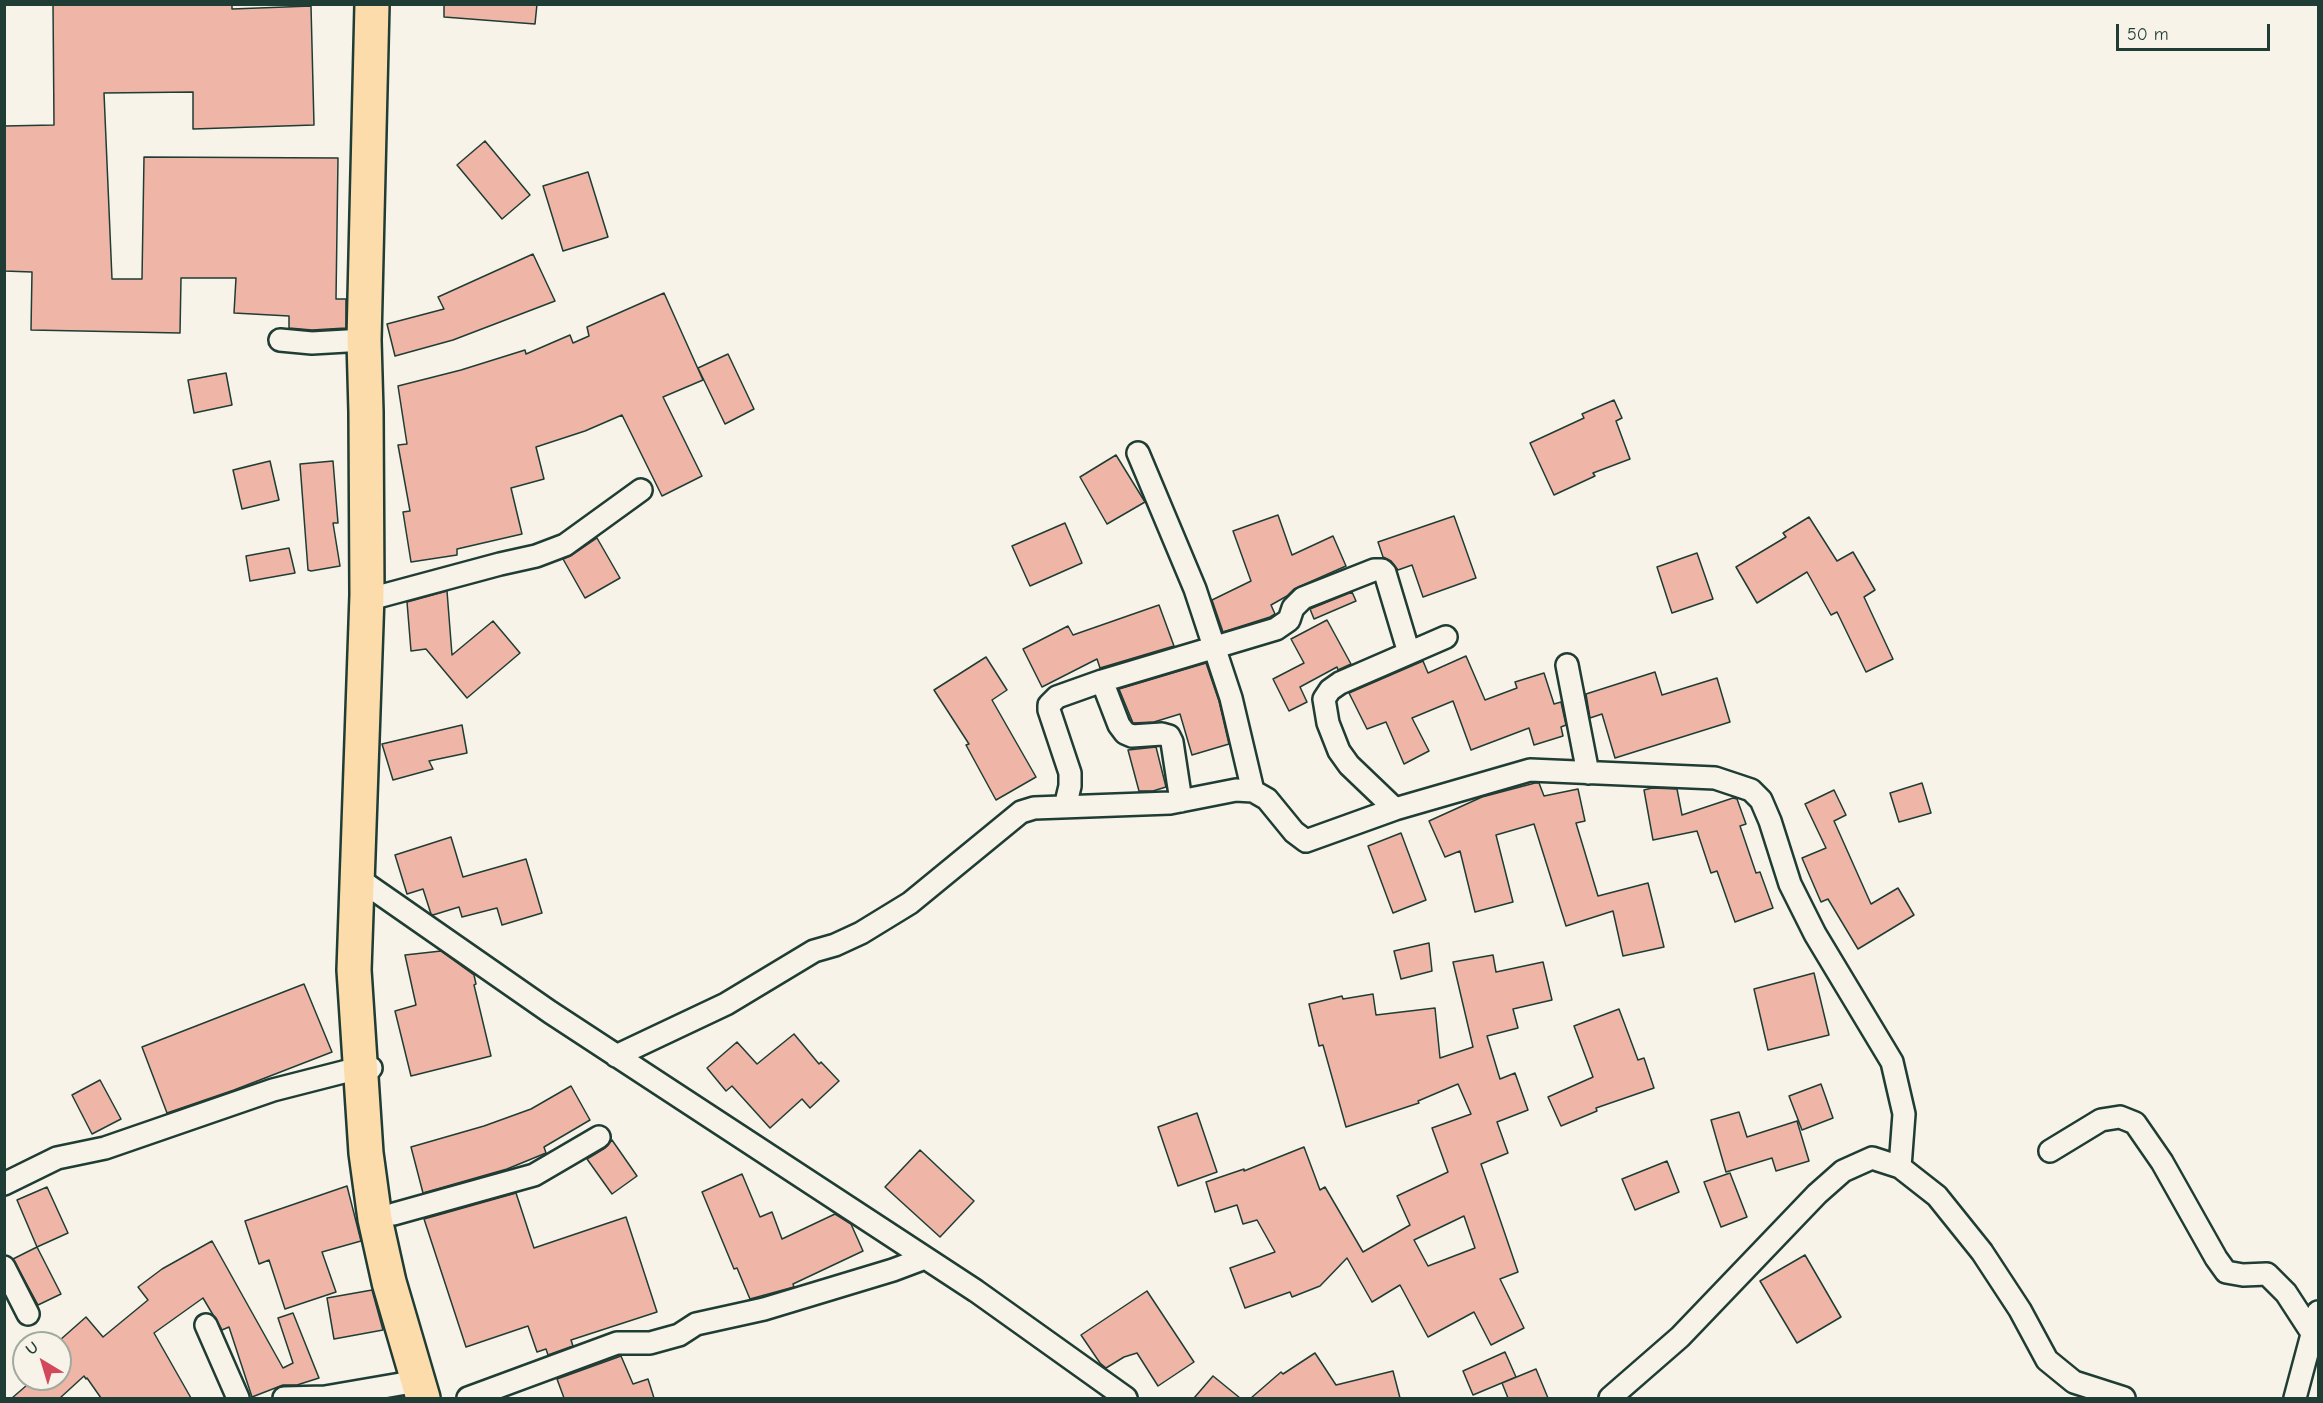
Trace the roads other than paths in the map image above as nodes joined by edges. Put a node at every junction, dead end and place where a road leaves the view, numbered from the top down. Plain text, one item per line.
1 (372, 4) edge
2 (386, 4) edge
3 (280, 340) dead end
4 (364, 340) junction
5 (1138, 453) dead end
6 (641, 490) dead end
7 (381, 596) junction
8 (1446, 637) dead end
9 (1214, 647) junction
10 (1409, 653) junction
11 (1567, 665) dead end
12 (1102, 681) junction
13 (1588, 773) junction
14 (1253, 791) junction
15 (1181, 801) junction
16 (1065, 807) junction
17 (1395, 809) junction
18 (362, 882) junction
19 (616, 1056) junction
20 (367, 1068) junction
21 (599, 1137) dead end
22 (2050, 1151) dead end
23 (1900, 1167) junction
24 (4, 1184) edge
25 (394, 1214) junction
26 (925, 1258) junction
27 (4, 1267) edge
28 (2319, 1312) edge
29 (28, 1314) dead end
30 (206, 1325) dead end
31 (2312, 1333) junction
32 (426, 1393) edge
33 (238, 1398) edge
34 (284, 1398) edge
35 (468, 1398) edge
36 (1126, 1398) edge
37 (1610, 1398) edge
38 (2124, 1398) edge
39 (2295, 1398) edge

1 - 4 highway
2 - 7 highway
3 - 4 street
4 - 18 highway
5 - 9 street
6 - 7 street
7 - 18 highway
8 - 10 street
9 - 10 street
9 - 12 street
9 - 14 street
10 - 17 street
11 - 13 street
12 - 15 street
12 - 16 street
13 - 17 street
13 - 23 street
14 - 15 street
14 - 17 street
15 - 16 street
16 - 19 street
18 - 19 street
18 - 20 highway
19 - 26 street
20 - 24 street
20 - 25 highway
20 - 32 highway
21 - 25 street
22 - 31 street
23 - 37 street
23 - 38 street
25 - 32 highway
26 - 35 street
26 - 36 street
27 - 29 street
28 - 31 street
30 - 33 street
31 - 39 street
32 - 34 street

